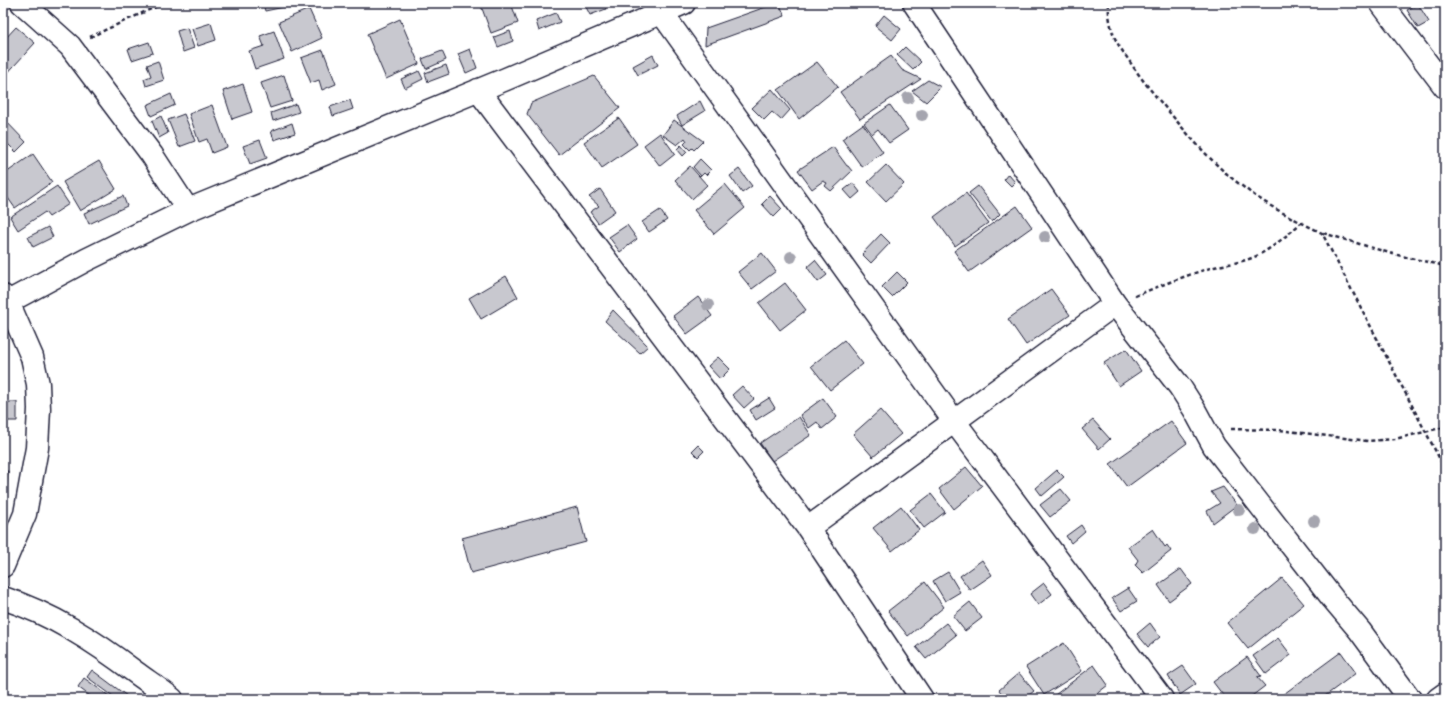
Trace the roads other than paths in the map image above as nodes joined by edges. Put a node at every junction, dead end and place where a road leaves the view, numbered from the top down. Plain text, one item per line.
1 (22, 3) edge
2 (684, 3) edge
3 (914, 3) edge
4 (1381, 3) edge
5 (661, 12) junction
6 (1445, 88) edge
7 (478, 90) junction
8 (188, 210) junction
9 (5, 299) edge
10 (1115, 304) junction
11 (954, 421) junction
12 (808, 528) junction
13 (3, 566) edge
14 (3, 598) edge
15 (1445, 694) edge
16 (171, 699) edge
17 (922, 699) edge
18 (1162, 699) edge
19 (1410, 699) edge
20 (1438, 699) edge

1 - 8 street
2 - 5 street
3 - 10 street
4 - 6 street
5 - 7 street
5 - 11 street
7 - 8 street
7 - 12 street
8 - 9 street
9 - 13 street
10 - 11 street
10 - 19 street
11 - 12 street
11 - 18 street
12 - 17 street
14 - 16 street
15 - 20 street

